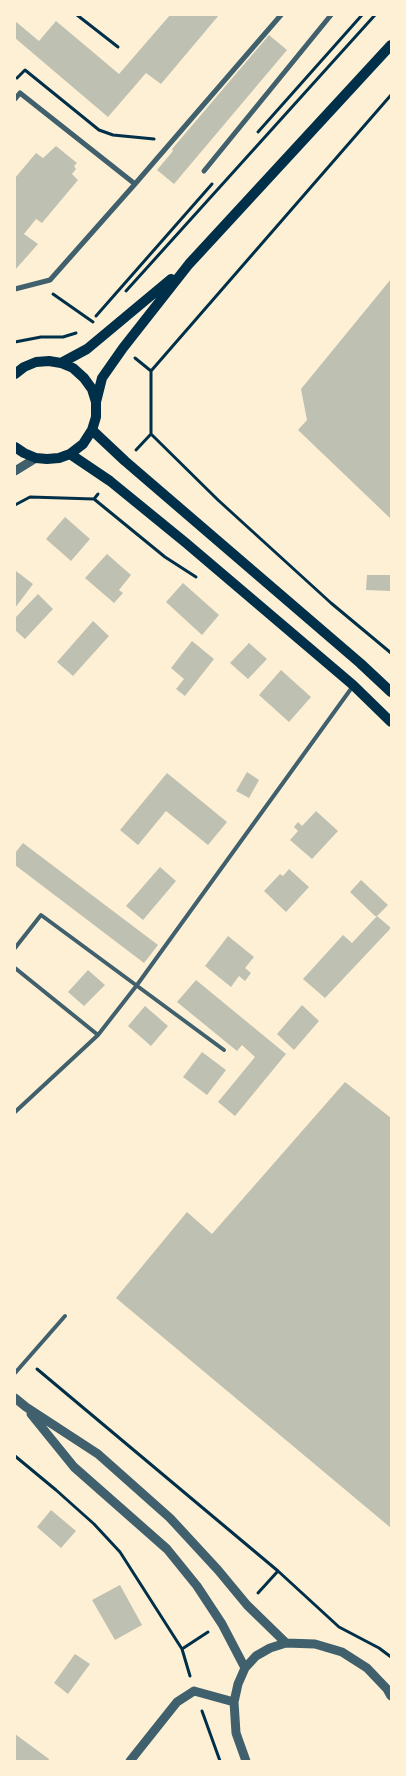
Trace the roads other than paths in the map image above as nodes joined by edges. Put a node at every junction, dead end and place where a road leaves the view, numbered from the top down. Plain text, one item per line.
1 (281, 15) edge
2 (331, 15) edge
3 (391, 45) edge
4 (15, 99) edge
5 (204, 170) dead end
6 (135, 184) junction
7 (189, 264) junction
8 (15, 289) edge
9 (61, 363) junction
10 (20, 366) edge
11 (15, 374) edge
12 (96, 402) junction
13 (92, 430) junction
14 (15, 447) edge
15 (70, 454) junction
16 (36, 458) junction
17 (15, 471) edge
18 (353, 685) junction
19 (391, 692) edge
20 (391, 722) edge
21 (15, 948) edge
22 (15, 968) edge
23 (137, 985) junction
24 (98, 1035) junction
25 (224, 1050) dead end
26 (15, 1112) edge
27 (65, 1316) dead end
28 (15, 1373) edge
29 (15, 1398) edge
30 (26, 1407) junction
31 (286, 1643) junction
32 (245, 1668) junction
33 (391, 1696) edge
34 (234, 1702) junction
35 (130, 1761) edge
36 (246, 1761) edge

1 - 6 street
2 - 5 street
3 - 7 main road
4 - 6 street
6 - 8 street
7 - 9 main road
7 - 12 main road
9 - 10 main road
9 - 12 main road
10 - 11 main road
12 - 13 main road
13 - 15 main road
13 - 19 main road
14 - 16 main road
15 - 16 main road
15 - 18 main road
16 - 17 street
18 - 20 main road
18 - 23 lane
21 - 23 lane
22 - 24 lane
23 - 24 lane
23 - 25 lane
24 - 26 lane
27 - 28 lane
29 - 30 street
30 - 31 street
30 - 32 street
31 - 32 street
31 - 33 street
32 - 34 street
34 - 35 street
34 - 36 street

